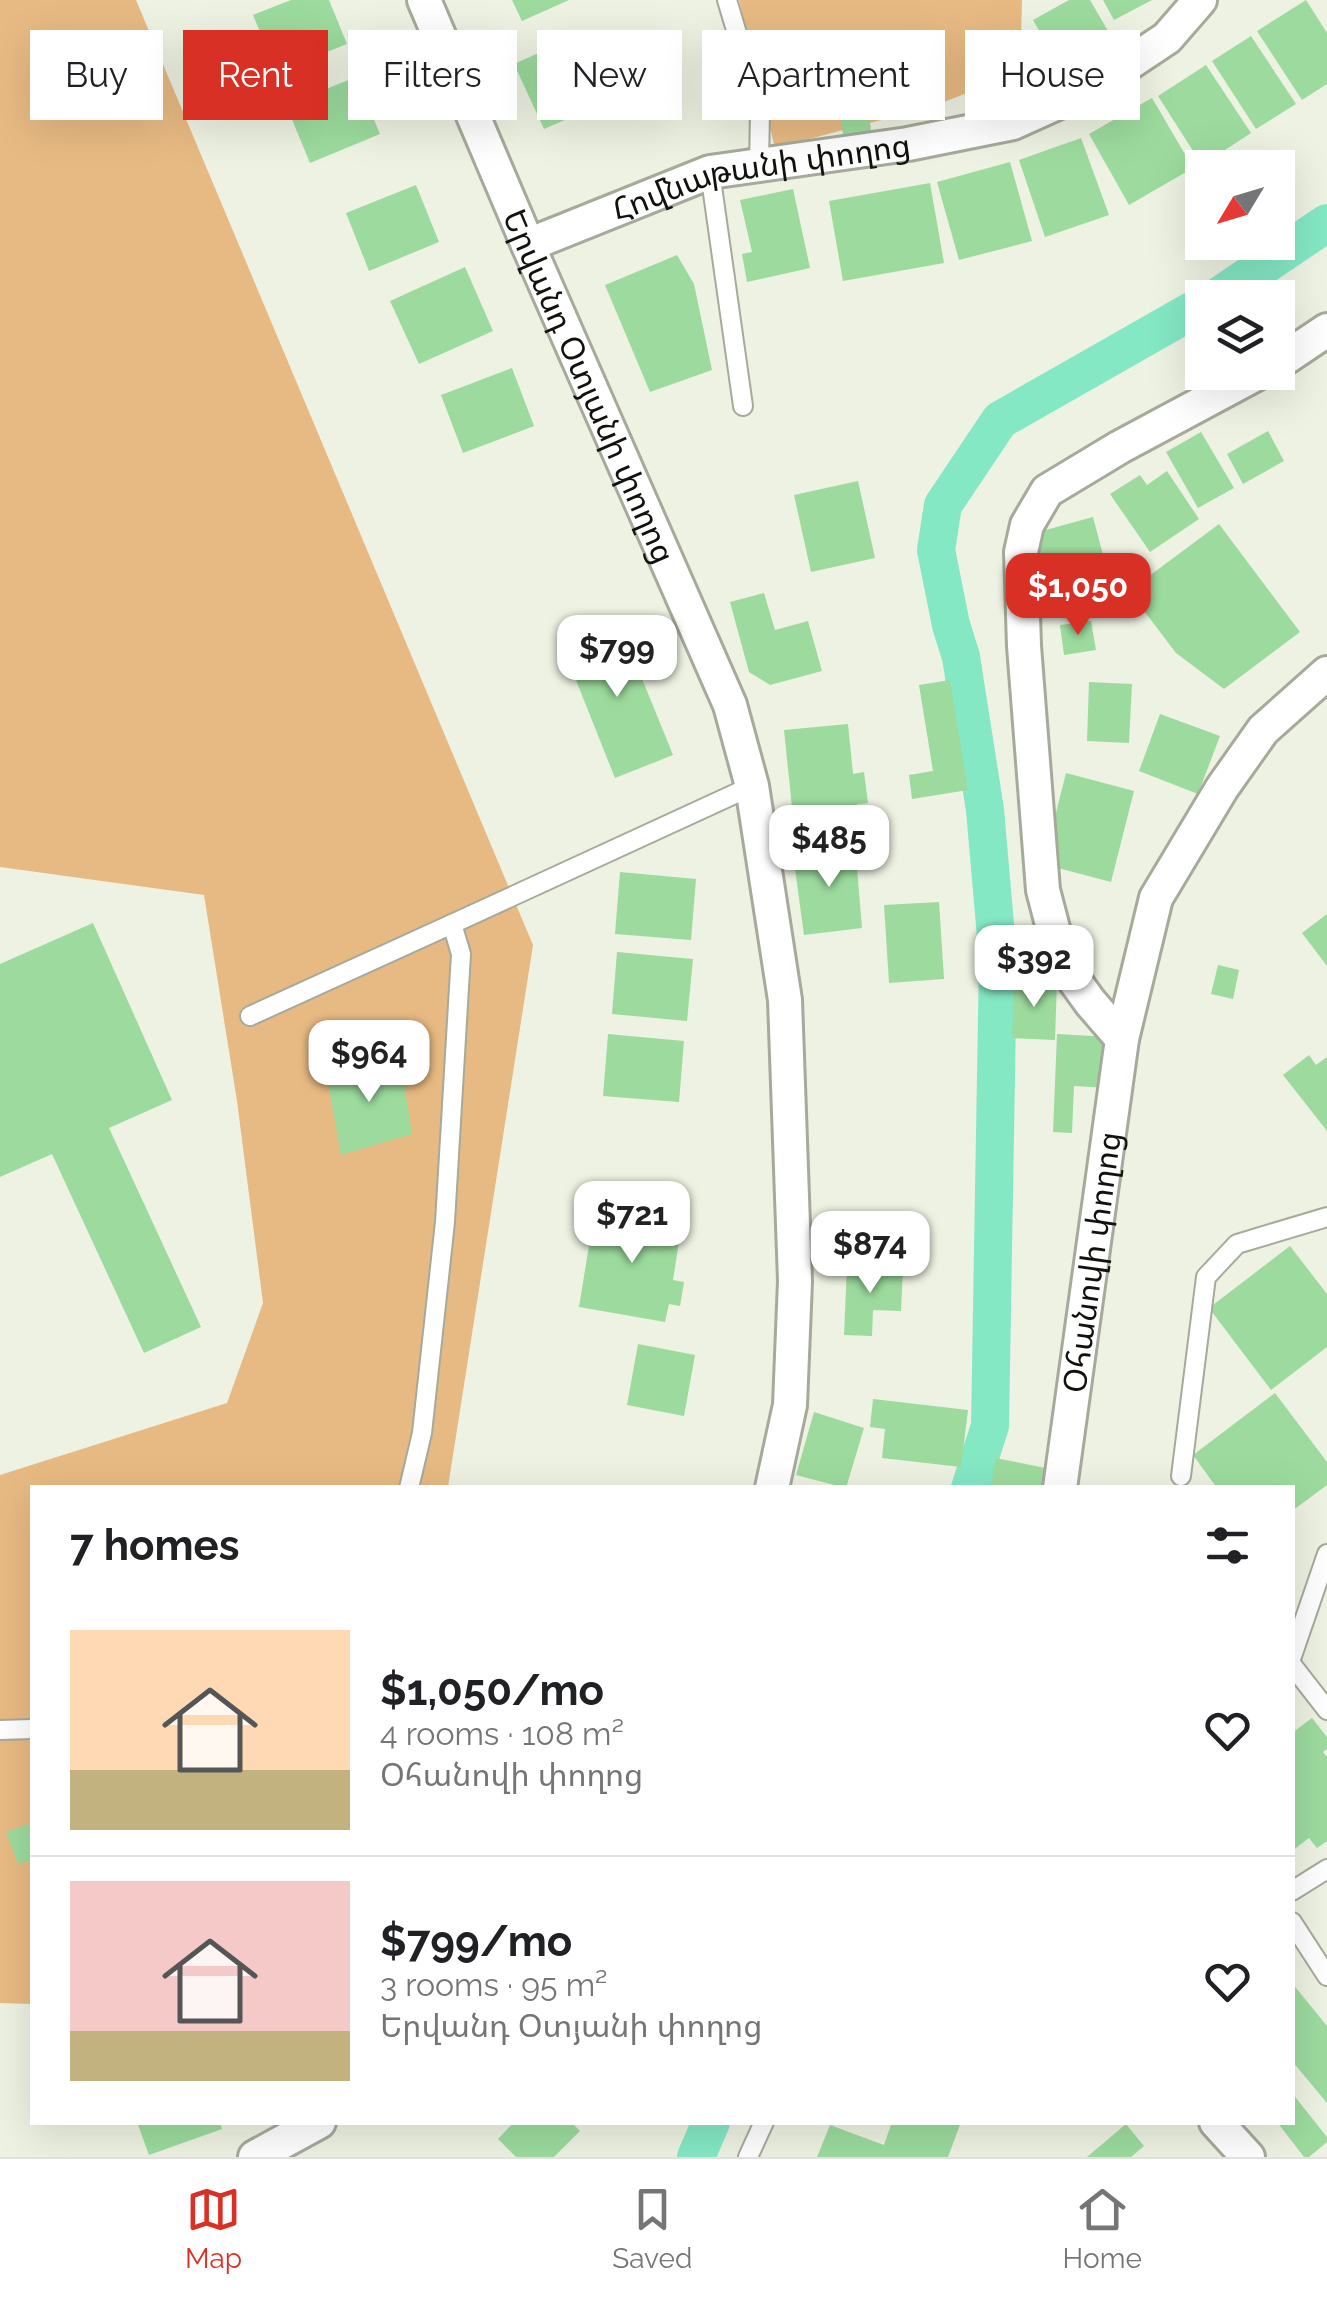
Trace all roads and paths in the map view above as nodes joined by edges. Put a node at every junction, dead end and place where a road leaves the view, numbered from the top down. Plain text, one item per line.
1 (424, 0) edge
2 (727, 0) edge
3 (1200, 0) edge
4 (759, 167) junction
5 (710, 172) junction
6 (528, 246) junction
7 (1327, 330) edge
8 (1295, 352) edge
9 (1226, 390) edge
10 (743, 406) dead end
11 (1327, 672) edge
12 (752, 786) junction
13 (452, 924) junction
14 (250, 1016) dead end
15 (1122, 1039) junction
16 (1327, 1217) edge
17 (1180, 1476) dead end
18 (410, 1485) edge
19 (773, 1485) edge
20 (1060, 1485) edge
21 (1327, 1554) edge
22 (1295, 1647) edge
23 (1295, 1669) edge
24 (1327, 1710) edge
25 (30, 1729) edge
26 (0, 1730) edge
27 (1327, 1869) edge
28 (1295, 1889) edge
29 (1295, 1927) edge
30 (1327, 1976) edge
31 (313, 2125) edge
32 (763, 2125) edge
33 (1219, 2125) edge
34 (254, 2157) edge
35 (748, 2157) edge
36 (1248, 2157) edge

1 - 6 street, Երվանդ Օտյանի փողոց
2 - 4 lane
3 - 4 street, Հովնաթանի փողոց
4 - 5 street, Հովնաթանի փողոց
5 - 6 street, Հովնաթանի փողոց
5 - 10 lane
6 - 12 street, Երվանդ Օտյանի փողոց
7 - 8 street
9 - 15 street
11 - 15 street, Օհանովի փողոց
12 - 13 lane
12 - 19 street, Երվանդ Օտյանի փողոց
13 - 14 lane
13 - 18 lane
15 - 20 street, Օհանովի փողոց
16 - 17 lane
21 - 22 lane
23 - 24 lane
25 - 26 lane
27 - 28 lane
29 - 30 lane
31 - 34 street
32 - 35 lane
33 - 36 street

